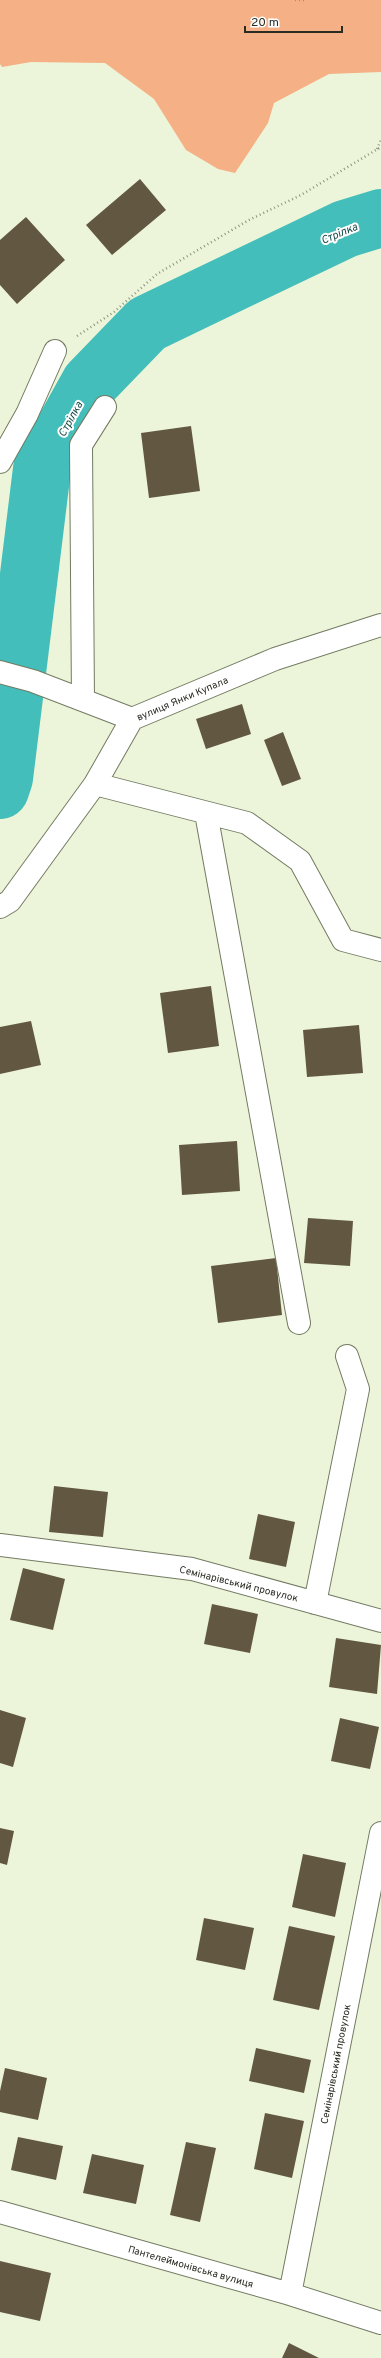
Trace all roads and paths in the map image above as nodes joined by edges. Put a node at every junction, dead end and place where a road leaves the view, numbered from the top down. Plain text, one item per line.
1 (296, 0) edge
2 (306, 0) edge
3 (381, 140) edge
4 (381, 147) edge
5 (377, 149) junction
6 (55, 350) joint
7 (104, 407) dead end
8 (0, 462) edge
9 (381, 625) edge
10 (0, 672) edge
11 (83, 700) junction
12 (132, 719) junction
13 (95, 784) junction
14 (206, 812) junction
15 (0, 907) edge
16 (381, 950) edge
17 (299, 1323) dead end
18 (347, 1356) dead end
19 (0, 1545) edge
20 (315, 1603) junction
21 (381, 1620) edge
22 (381, 1833) edge
23 (0, 2212) edge
24 (290, 2294) junction
25 (381, 2323) edge

1 - 2 path
3 - 5 path
4 - 5 path
5 - 6 path
6 - 8 street
7 - 11 street
9 - 12 street, вулиця Янки Купала
10 - 11 street
11 - 12 street
12 - 13 street, вулиця Янки Купала
13 - 14 street
13 - 15 street, вулиця Янки Купала
14 - 16 street
14 - 17 street
18 - 20 street
19 - 20 street, Семінарівський провулок
20 - 21 street, Семінарівський провулок
22 - 24 street, Семінарівський провулок
23 - 24 street, Пантелеймонівська вулиця
24 - 25 street, Пантелеймонівська вулиця

